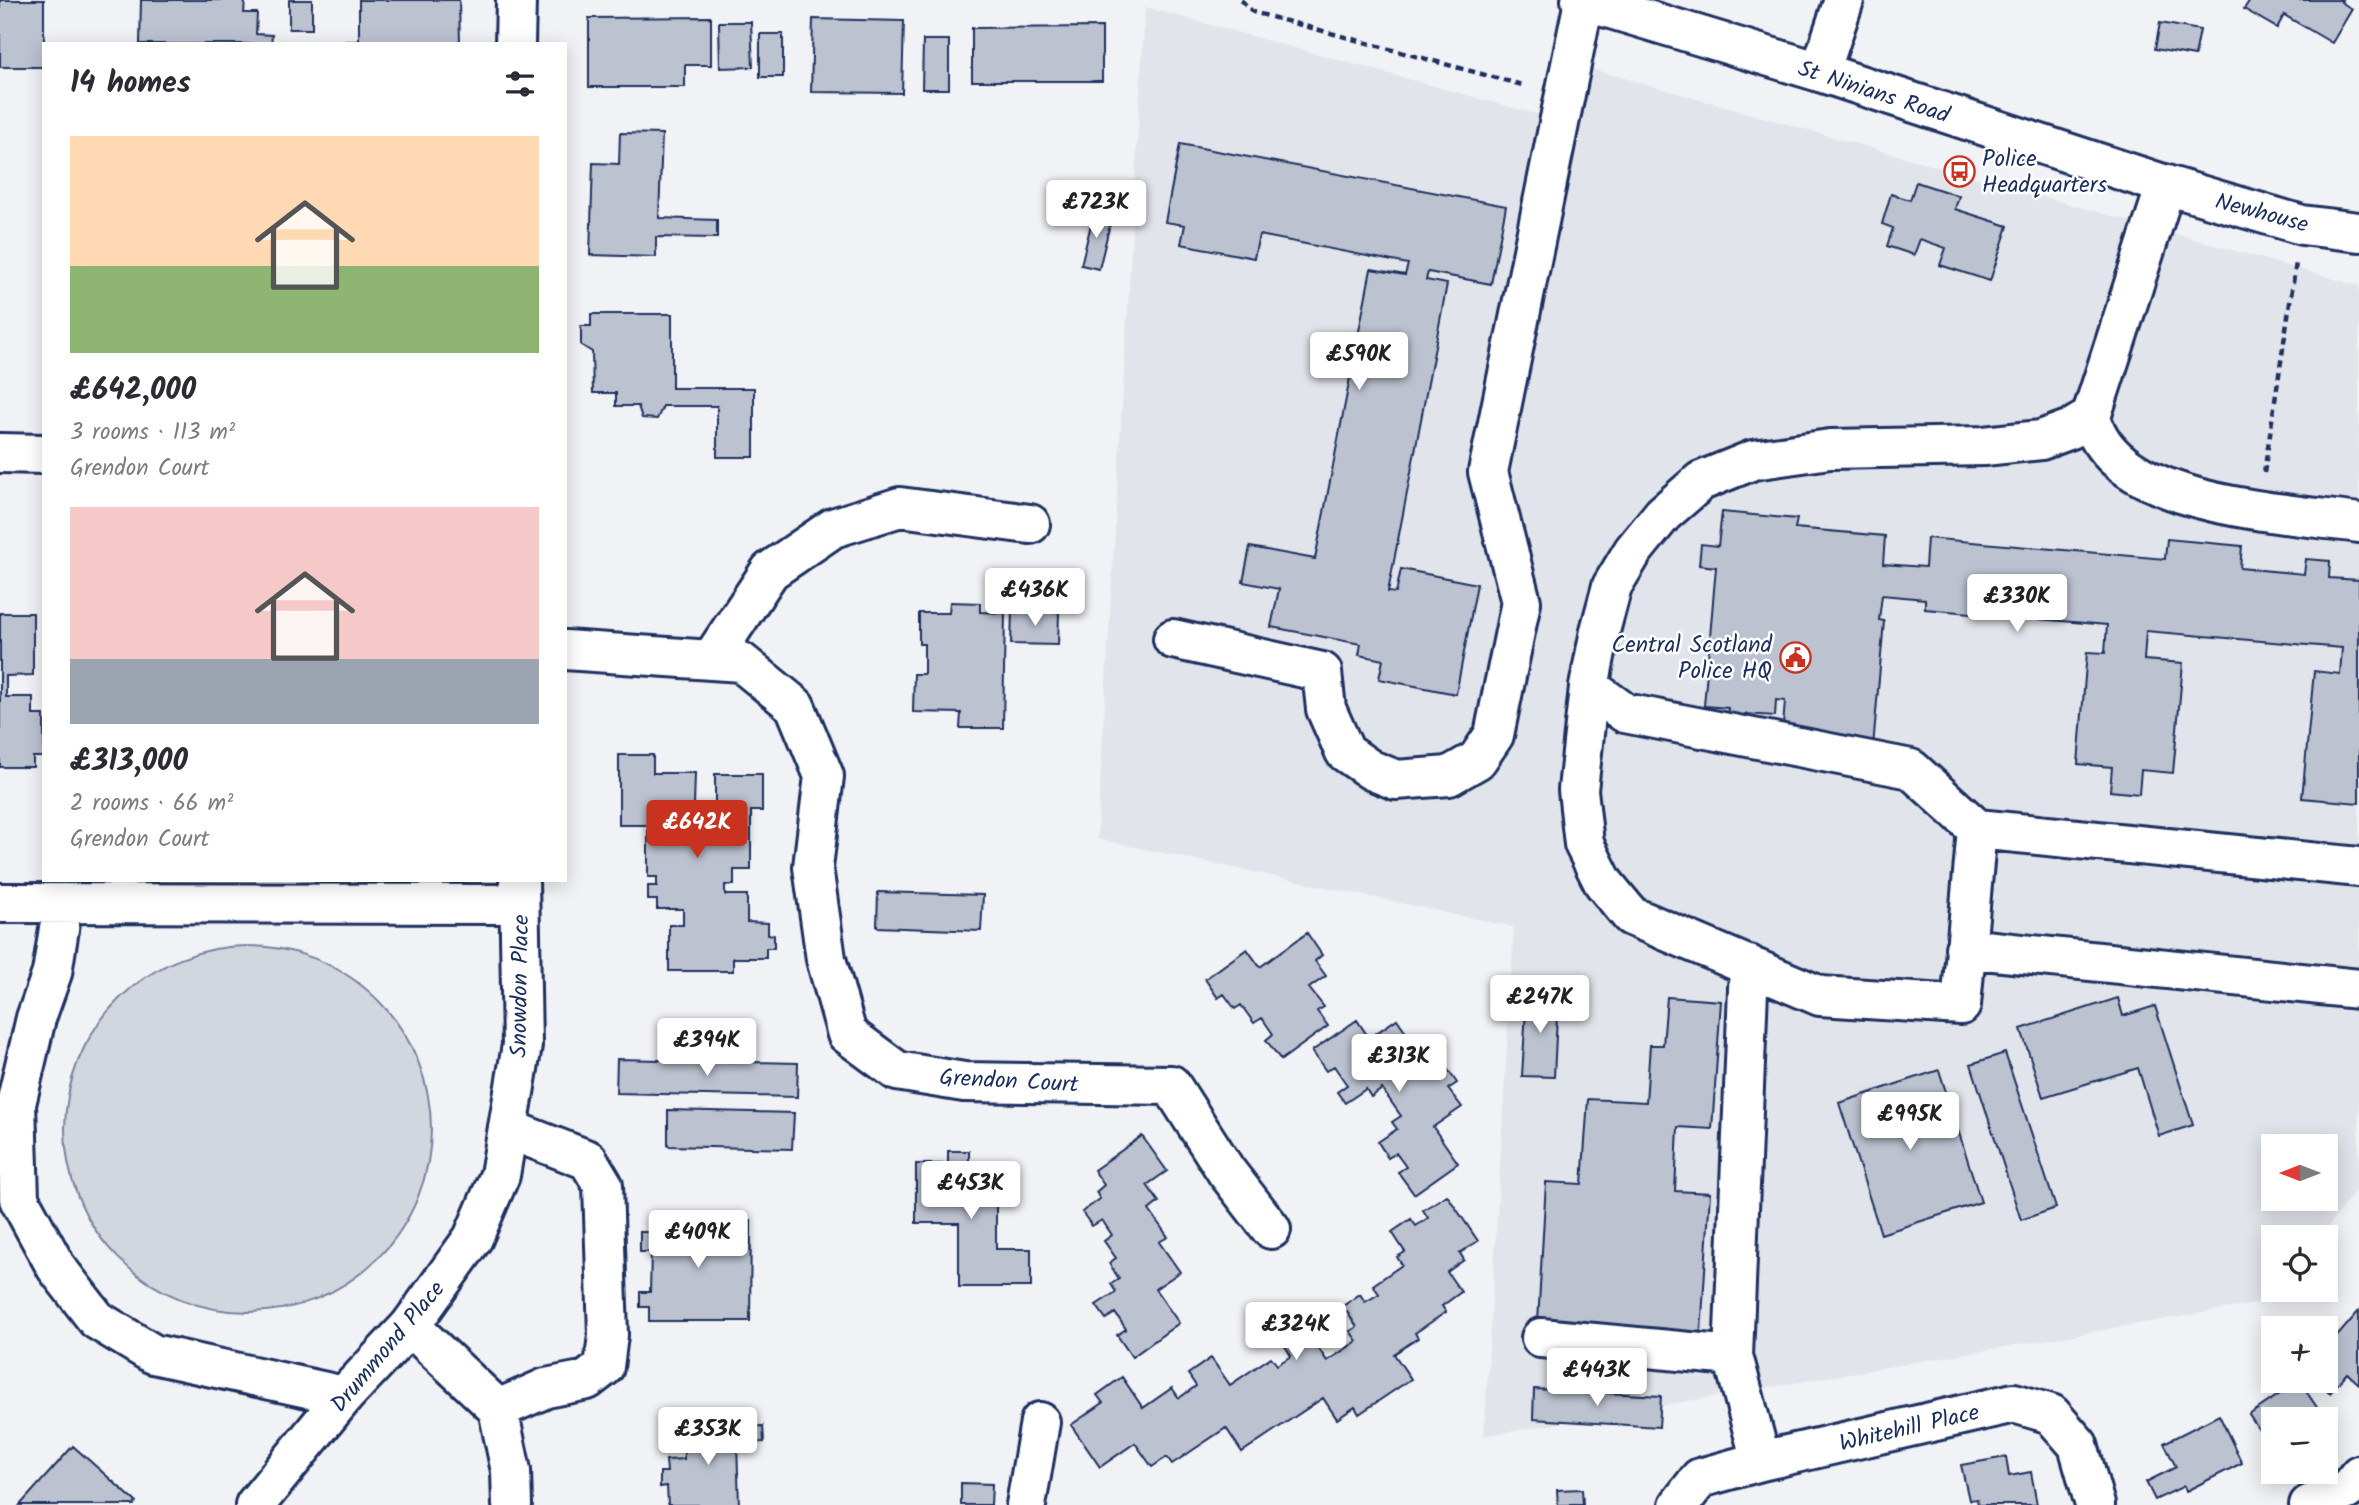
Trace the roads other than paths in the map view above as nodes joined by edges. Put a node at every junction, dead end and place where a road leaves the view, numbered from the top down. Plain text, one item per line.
1 (516, 0) edge
2 (1844, 0) edge
3 (1583, 1) edge
4 (515, 42) edge
5 (1820, 72) junction
6 (2166, 186) junction
7 (2359, 232) edge
8 (2091, 416) junction
9 (0, 453) edge
10 (42, 454) edge
11 (2359, 523) edge
12 (1030, 524) dead end
13 (1173, 639) dead end
14 (567, 650) edge
15 (711, 660) junction
16 (1589, 687) junction
17 (1977, 829) junction
18 (2359, 867) edge
19 (519, 892) edge
20 (0, 903) edge
21 (63, 903) junction
22 (1965, 948) junction
23 (1749, 965) junction
24 (2359, 989) edge
25 (508, 1129) junction
26 (500, 1175) joint
27 (1271, 1228) dead end
28 (410, 1326) junction
29 (1541, 1338) dead end
30 (1733, 1356) junction
31 (344, 1396) junction
32 (498, 1409) junction
33 (1040, 1422) dead end
34 (1761, 1461) junction
35 (2359, 1475) edge
36 (255, 1505) edge
37 (512, 1505) edge
38 (1026, 1505) edge
39 (1679, 1505) edge
40 (2095, 1505) edge
41 (2309, 1505) edge

1 - 4 street
2 - 5 street
3 - 5 street, St Ninians Road
3 - 13 street
5 - 6 street, St Ninians Road
6 - 7 street, Newhouse
6 - 8 street
8 - 11 street
8 - 16 street
9 - 10 street
12 - 15 street
14 - 15 street, Grendon Court
15 - 27 street, Grendon Court
16 - 17 street
16 - 23 street
17 - 18 street
17 - 22 street
19 - 21 street
19 - 25 street, Snowdon Place
20 - 21 street
21 - 31 street
22 - 23 street
22 - 24 street
23 - 30 street
25 - 26 street, Snowdon Place
25 - 32 street
26 - 28 street, Drummond Place
28 - 31 street, Drummond Place
28 - 32 street
29 - 30 street
30 - 34 street
31 - 36 street, Drummond Place
32 - 37 street
33 - 38 street
34 - 39 street, Whitehill Place
34 - 40 street, Whitehill Place
35 - 41 street

